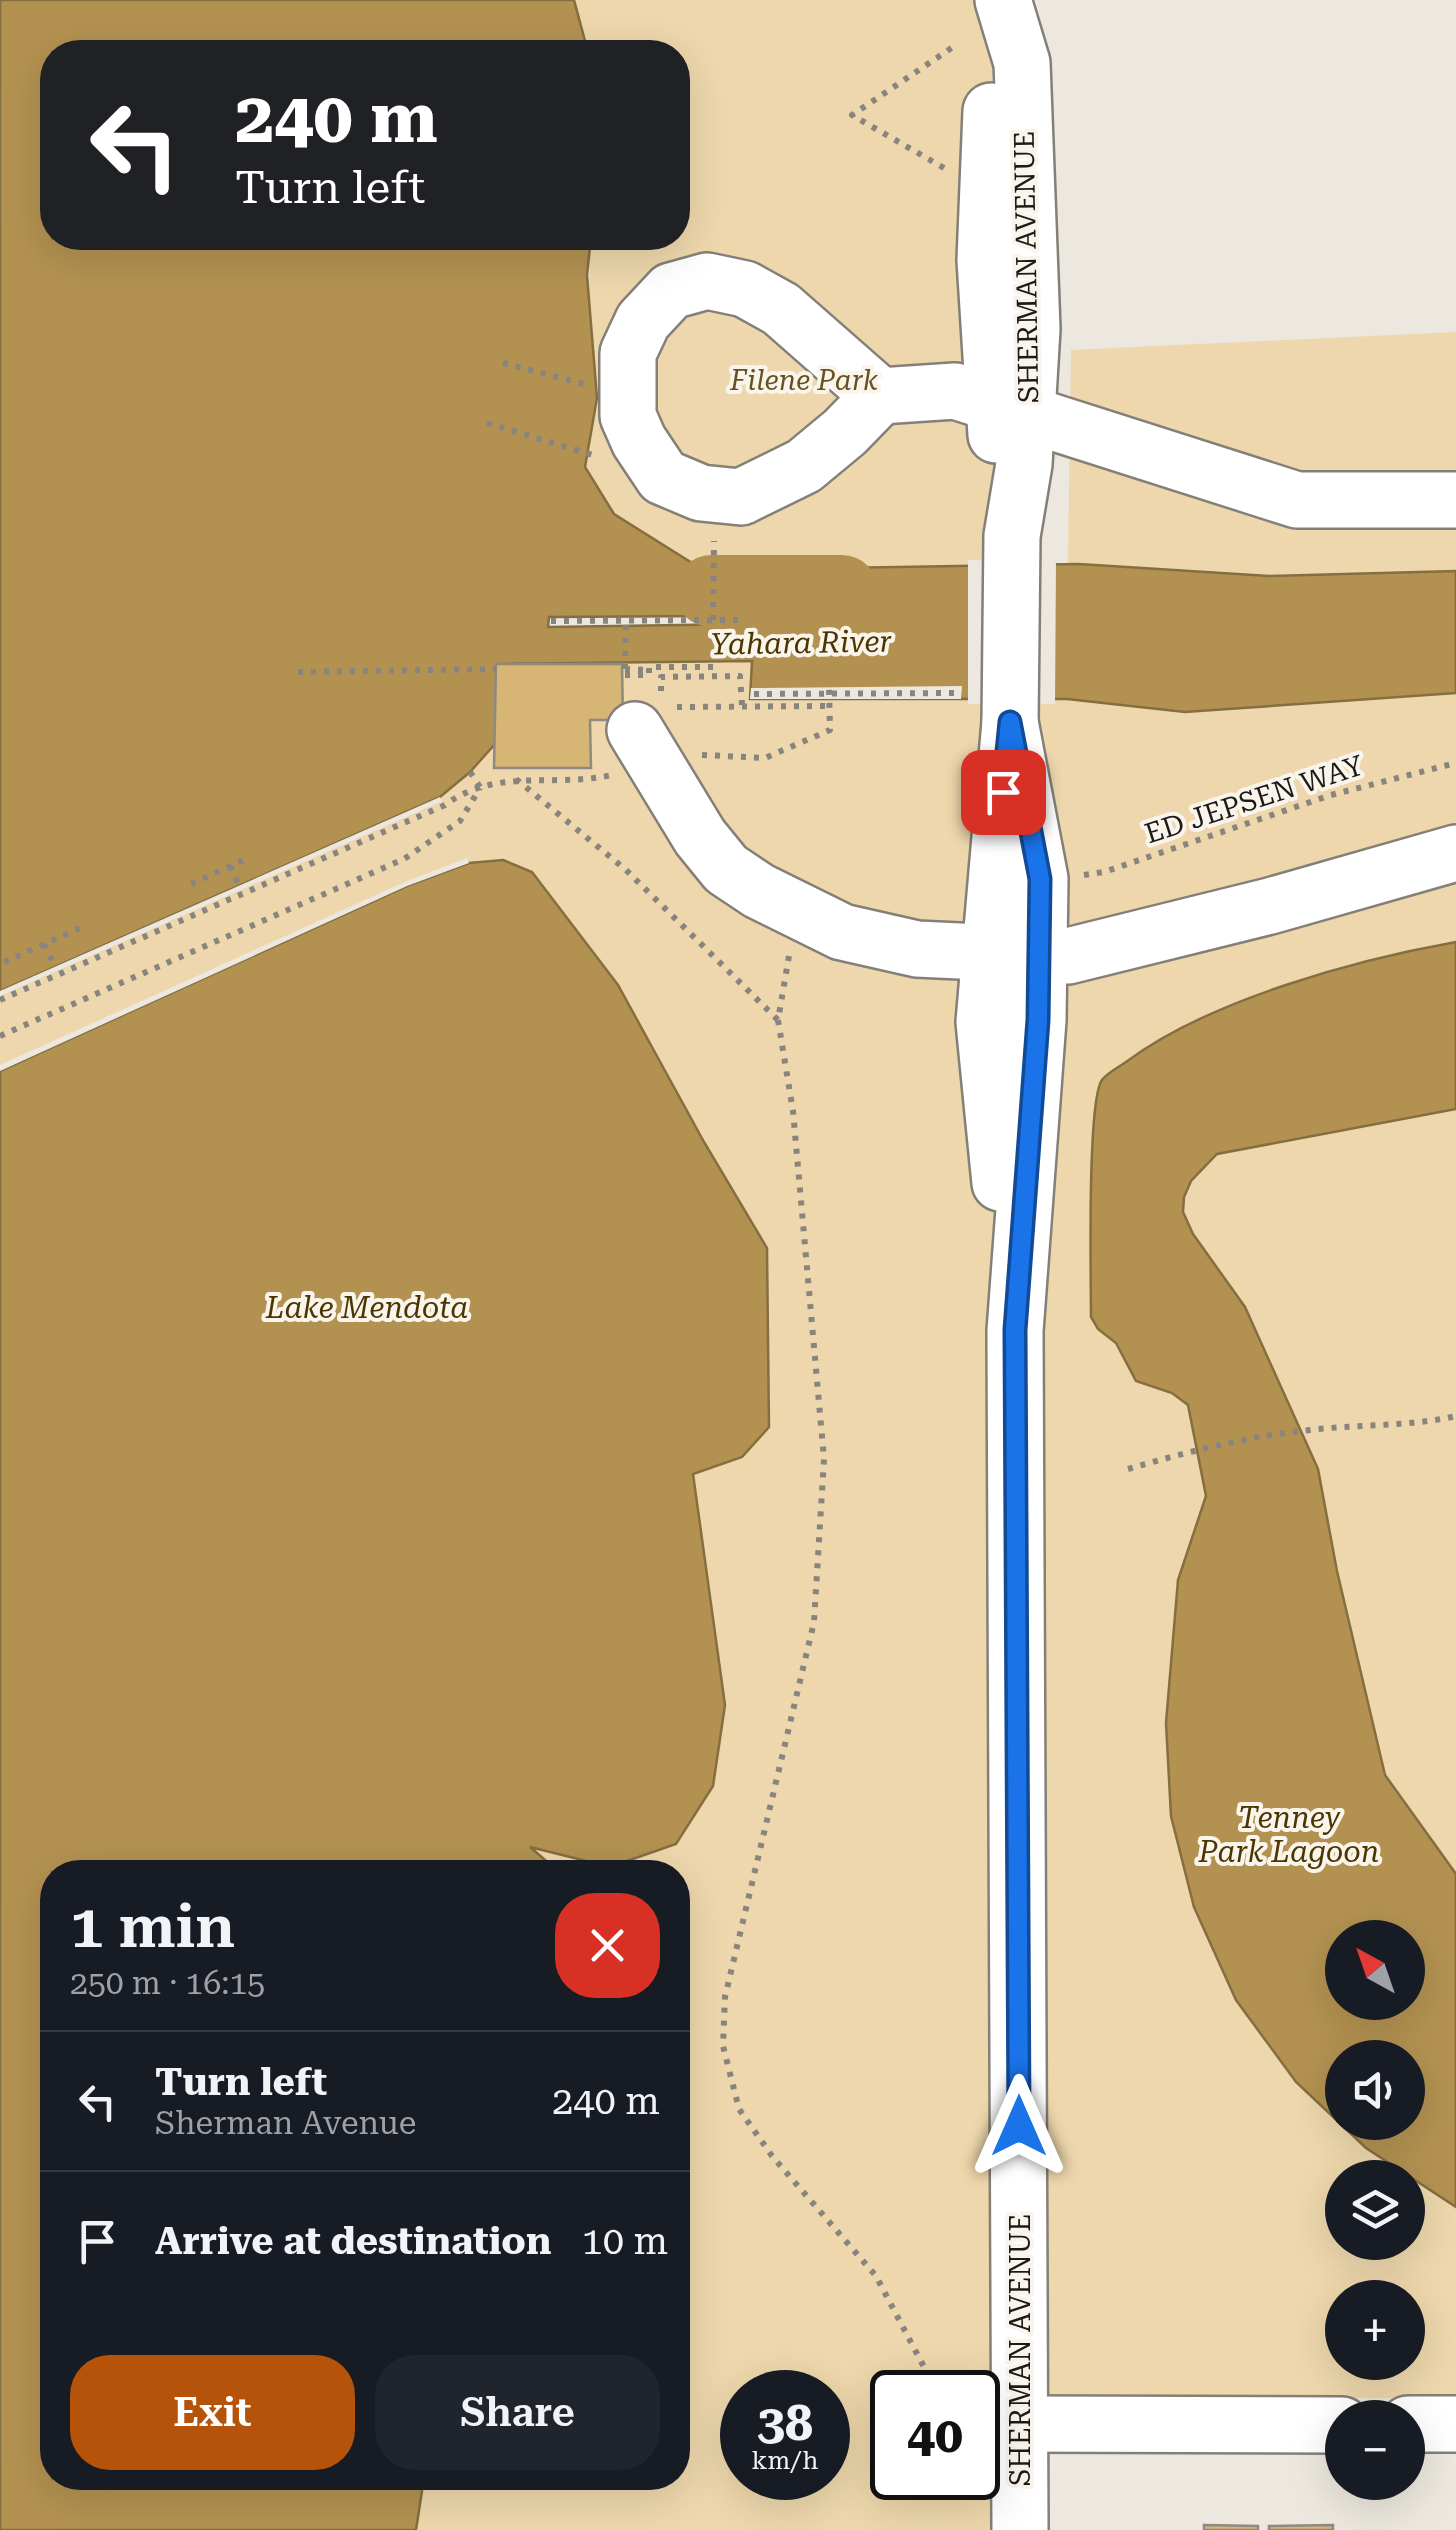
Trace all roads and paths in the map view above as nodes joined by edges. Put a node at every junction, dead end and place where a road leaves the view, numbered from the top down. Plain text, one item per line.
1 (995, 0) edge
2 (1004, 0) edge
3 (956, 45) dead end
4 (954, 173) dead end
5 (503, 363) dead end
6 (596, 386) dead end
7 (880, 396) junction
8 (1012, 409) junction
9 (487, 423) dead end
10 (587, 453) dead end
11 (1456, 500) edge
12 (713, 563) dead end
13 (649, 620) junction
14 (713, 620) junction
15 (743, 620) dead end
16 (551, 621) dead end
17 (713, 666) dead end
18 (496, 669) dead end
19 (298, 672) dead end
20 (648, 672) junction
21 (661, 678) junction
22 (957, 693) dead end
23 (754, 694) dead end
24 (829, 696) junction
25 (742, 706) junction
26 (635, 730) dead end
27 (700, 755) dead end
28 (1456, 764) edge
29 (470, 772) dead end
30 (515, 778) junction
31 (594, 779) dead end
32 (480, 787) junction
33 (1456, 853) edge
34 (244, 860) dead end
35 (230, 866) junction
36 (1066, 878) dead end
37 (191, 884) dead end
38 (239, 886) dead end
39 (805, 914) junction
40 (85, 926) dead end
41 (44, 944) junction
42 (1015, 954) junction
43 (4, 962) dead end
44 (55, 967) dead end
45 (0, 1000) edge
46 (778, 1020) junction
47 (0, 1036) edge
48 (1456, 1416) edge
49 (1128, 1469) dead end
50 (924, 2367) dead end
51 (1020, 2424) junction
52 (1425, 2424) edge
53 (1456, 2424) edge
54 (1325, 2425) edge
55 (1020, 2530) edge

1 - 8 street, SHERMAN AVENUE
2 - 8 street, SHERMAN AVENUE
3 - 4 path
5 - 6 path
7 - 7 street
7 - 8 street
8 - 11 street
8 - 42 street, SHERMAN AVENUE
9 - 10 path
12 - 14 path
13 - 14 path
13 - 16 path
13 - 20 path, bridge
14 - 15 path
17 - 20 path
18 - 19 path
20 - 21 path
21 - 25 path
21 - 25 path
22 - 24 path
23 - 24 path
24 - 25 path
24 - 27 path
26 - 39 street
28 - 36 path, ED JEPSEN WAY
29 - 32 path
30 - 31 path
30 - 32 path
30 - 46 path
32 - 45 path
32 - 47 path
33 - 42 street
34 - 35 path
35 - 37 path
35 - 38 path
39 - 42 street
39 - 46 path
40 - 41 path
41 - 43 path
41 - 44 path
42 - 51 street, SHERMAN AVENUE
46 - 50 path
48 - 49 path
51 - 54 street
51 - 55 street, SHERMAN AVENUE
52 - 53 street

